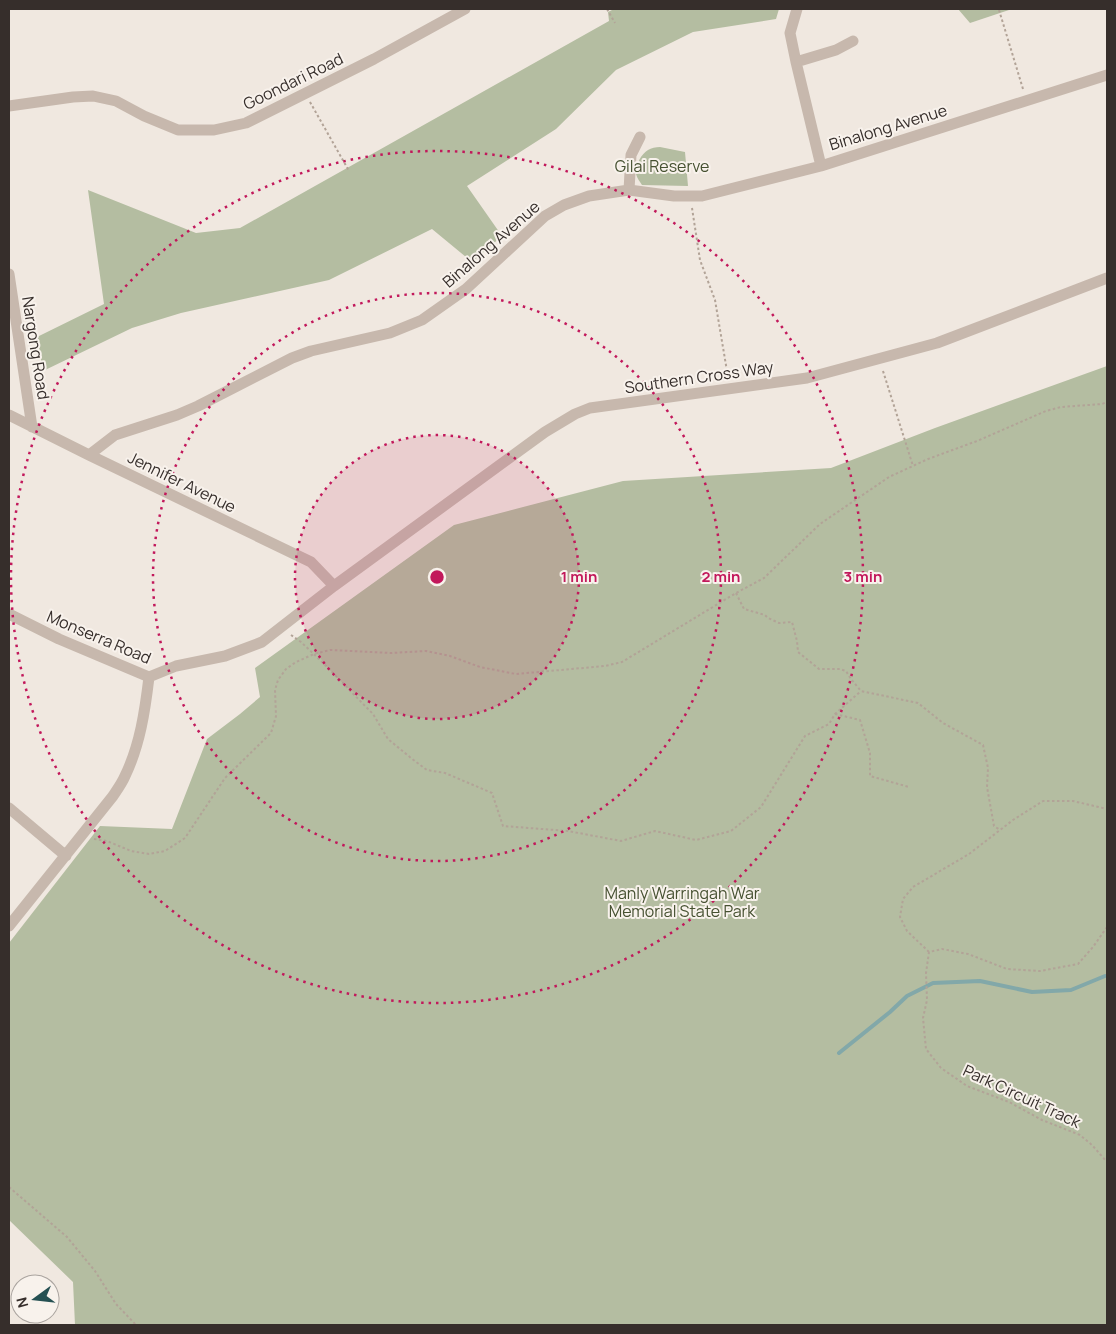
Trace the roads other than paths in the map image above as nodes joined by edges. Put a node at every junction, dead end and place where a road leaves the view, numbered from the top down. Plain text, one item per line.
1 (465, 9) edge
2 (797, 9) edge
3 (854, 41) dead end
4 (796, 62) junction
5 (1107, 75) edge
6 (9, 106) edge
7 (640, 137) dead end
8 (821, 166) junction
9 (629, 190) junction
10 (9, 274) edge
11 (1107, 278) edge
12 (9, 415) edge
13 (32, 427) junction
14 (89, 455) junction
15 (334, 586) junction
16 (9, 614) edge
17 (149, 677) junction
18 (9, 808) edge
19 (66, 856) junction
20 (9, 926) edge

1 - 6 street, Goondari Road
2 - 4 street
3 - 4 street
4 - 8 street
5 - 8 street, Binalong Avenue
7 - 9 street
8 - 9 street, Binalong Avenue
9 - 14 street, Binalong Avenue
10 - 13 street, Nargong Road
11 - 15 street, Southern Cross Way
12 - 13 street, Jennifer Avenue
13 - 14 street, Jennifer Avenue
14 - 15 street, Jennifer Avenue
15 - 17 street, Monserra Road
16 - 17 street, Monserra Road
17 - 19 street
18 - 19 street
19 - 20 street

